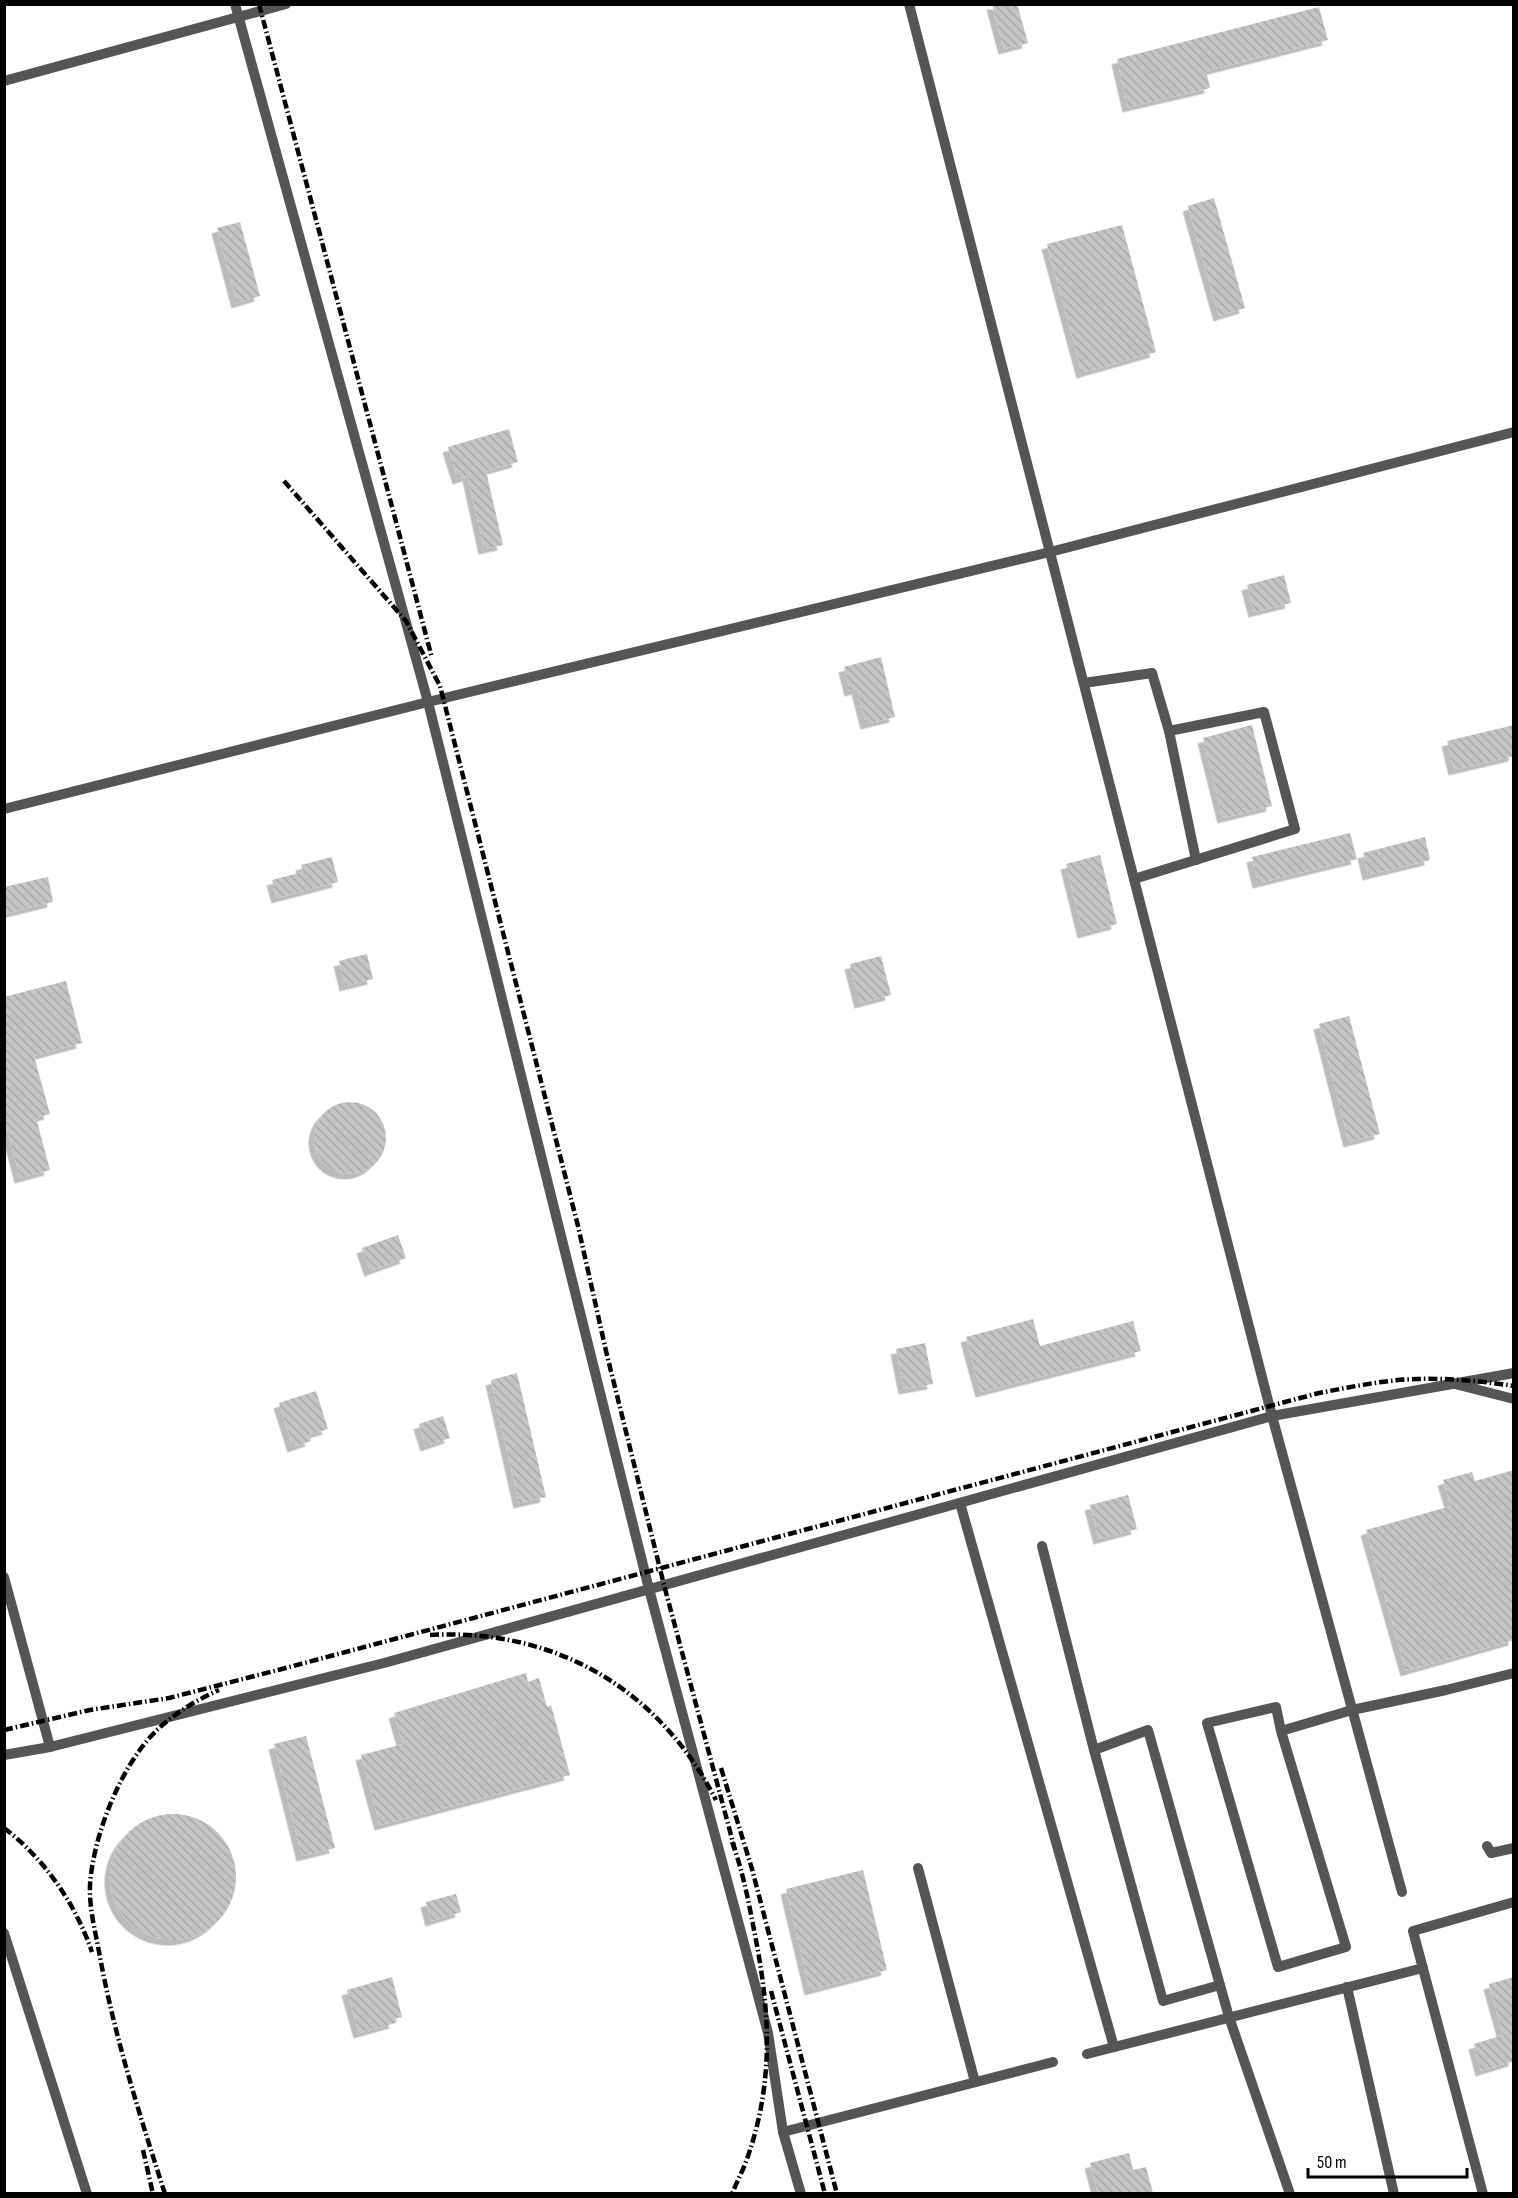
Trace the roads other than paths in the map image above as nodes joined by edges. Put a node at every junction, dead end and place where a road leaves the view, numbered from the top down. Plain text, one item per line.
1 (235, 4) edge
2 (286, 4) edge
3 (909, 4) edge
4 (238, 17) junction
5 (4, 81) edge
6 (1514, 432) edge
7 (1050, 552) junction
8 (1084, 683) junction
9 (428, 702) junction
10 (1169, 731) junction
11 (4, 809) edge
12 (1197, 860) junction
13 (1134, 879) junction
14 (1514, 1373) edge
15 (1452, 1383) junction
16 (1514, 1399) edge
17 (1272, 1416) junction
18 (960, 1503) junction
19 (1042, 1546) dead end
20 (4, 1577) edge
21 (649, 1589) junction
22 (1514, 1673) edge
23 (1352, 1710) junction
24 (1281, 1731) junction
25 (50, 1747) junction
26 (1094, 1750) junction
27 (4, 1755) edge
28 (1487, 1845) dead end
29 (1514, 1848) edge
30 (918, 1868) dead end
31 (1402, 1892) dead end
32 (1514, 1902) edge
33 (4, 1933) edge
34 (1423, 1968) junction
35 (1220, 1985) junction
36 (1347, 1987) junction
37 (1229, 2018) junction
38 (1114, 2047) junction
39 (1087, 2054) dead end
40 (1053, 2062) dead end
41 (975, 2082) junction
42 (783, 2132) junction
43 (87, 2193) edge
44 (801, 2193) edge
45 (1290, 2193) edge
46 (1394, 2193) edge
47 (1483, 2193) edge

1 - 4 lane
2 - 4 lane
3 - 7 lane
4 - 5 lane
4 - 9 lane
6 - 7 lane
7 - 8 lane
7 - 9 lane
8 - 10 lane
8 - 13 lane
9 - 11 lane
9 - 21 lane
10 - 12 lane
10 - 12 lane
12 - 13 lane
13 - 17 lane
14 - 15 lane
15 - 16 lane
15 - 17 lane
17 - 18 lane
17 - 23 lane
18 - 21 lane
18 - 38 lane
19 - 26 lane
20 - 25 lane
21 - 25 lane
21 - 42 lane
22 - 23 lane
23 - 24 lane
23 - 31 lane
24 - 24 lane
25 - 27 lane
26 - 35 lane
26 - 35 lane
28 - 29 lane
30 - 41 lane
32 - 34 lane
33 - 43 lane
34 - 36 lane
34 - 47 lane
35 - 37 lane
36 - 37 lane
36 - 46 lane
37 - 38 lane
37 - 45 lane
38 - 39 lane
40 - 41 lane
41 - 42 lane
42 - 44 lane

